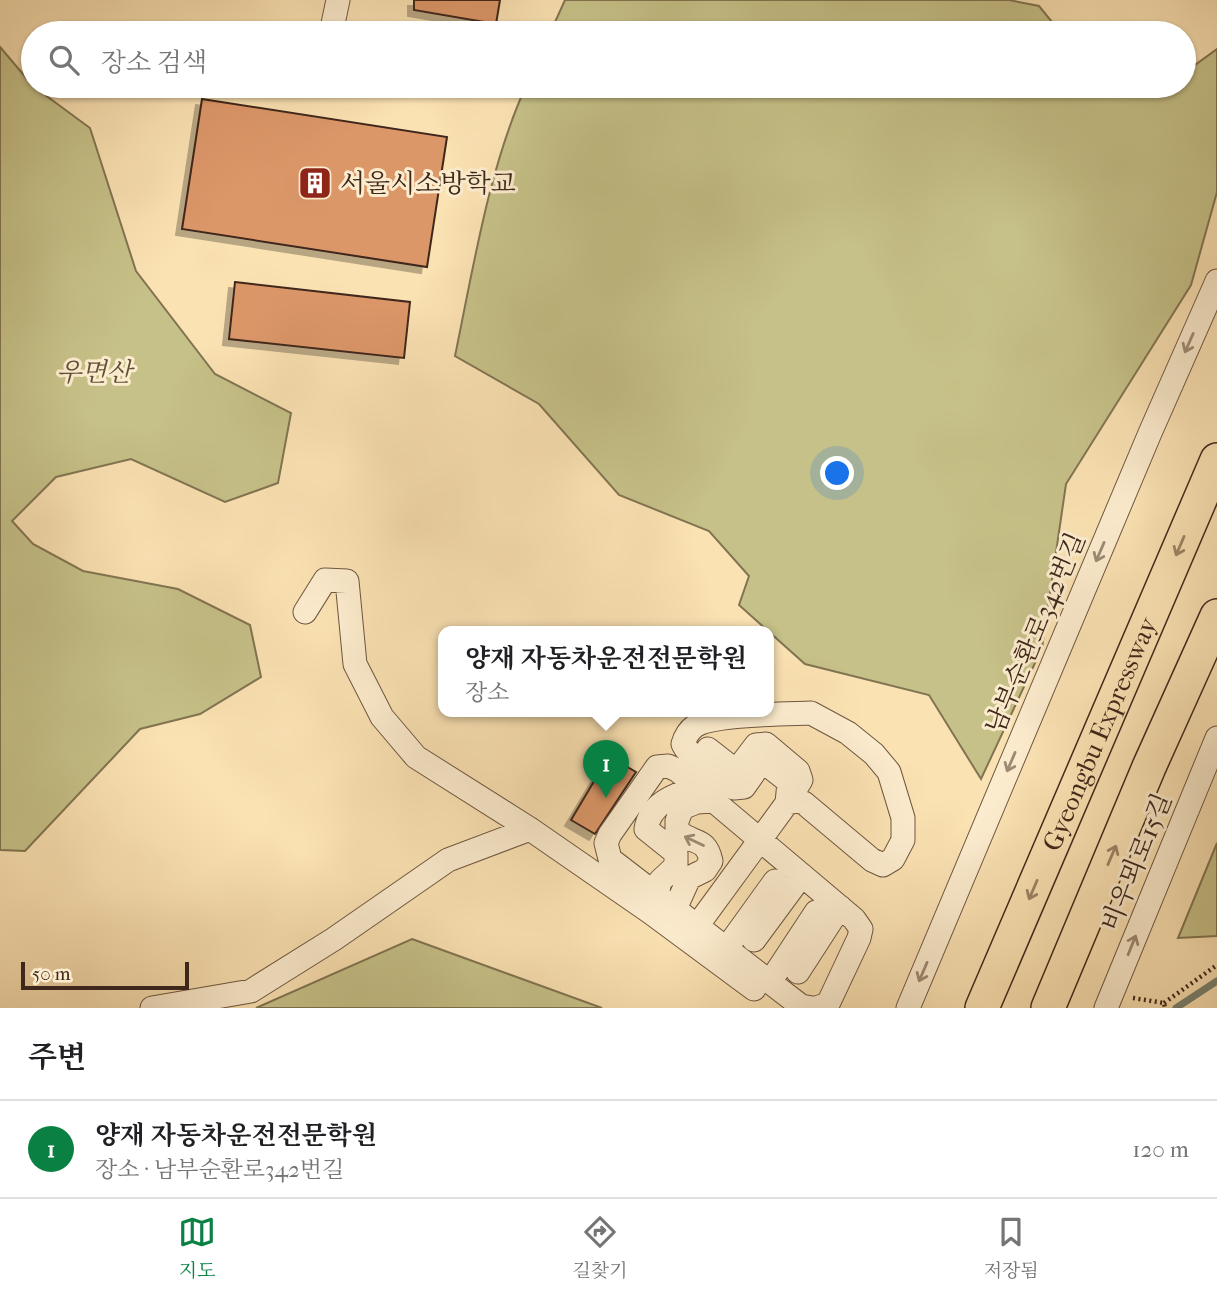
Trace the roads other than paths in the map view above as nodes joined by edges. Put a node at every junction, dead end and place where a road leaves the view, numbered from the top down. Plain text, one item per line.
1 (338, 0) edge
2 (334, 21) edge
3 (1217, 281) edge
4 (1217, 442) edge
5 (1217, 460) edge
6 (1196, 509) junction
7 (305, 612) dead end
8 (1217, 616) edge
9 (774, 716) edge
10 (758, 717) edge
11 (1217, 738) edge
12 (706, 794) junction
13 (787, 803) junction
14 (530, 829) junction
15 (760, 839) junction
16 (802, 874) junction
17 (764, 889) dead end
18 (657, 895) junction
19 (840, 907) junction
20 (675, 909) junction
21 (805, 920) dead end
22 (696, 926) junction
23 (765, 934) dead end
24 (726, 949) junction
25 (807, 964) dead end
26 (770, 982) junction
27 (152, 1008) edge
28 (779, 1008) edge
29 (814, 1008) edge
30 (908, 1008) edge
31 (982, 1008) edge
32 (1048, 1008) edge
33 (1106, 1008) edge

1 - 2 street
3 -> 30 street, 남부순환로342번길
4 - 6 highway
5 - 6 highway, Gyeongbu Expressway
6 -> 31 highway, Gyeongbu Expressway
7 - 14 street
32 -> 8 highway
9 - 13 street
10 - 13 street
33 -> 11 street, 비우뫼로15길
12 - 15 street
12 - 18 street
12 - 18 street
20 -> 12 street
13 - 15 street
14 - 27 street
14 - 28 street
15 - 16 street
15 - 22 street
16 - 19 street
16 - 23 street
17 - 24 street
18 - 20 street
19 - 25 street
19 - 29 street
20 - 22 street
21 - 26 street
22 - 24 street
24 - 26 street
26 - 29 street

